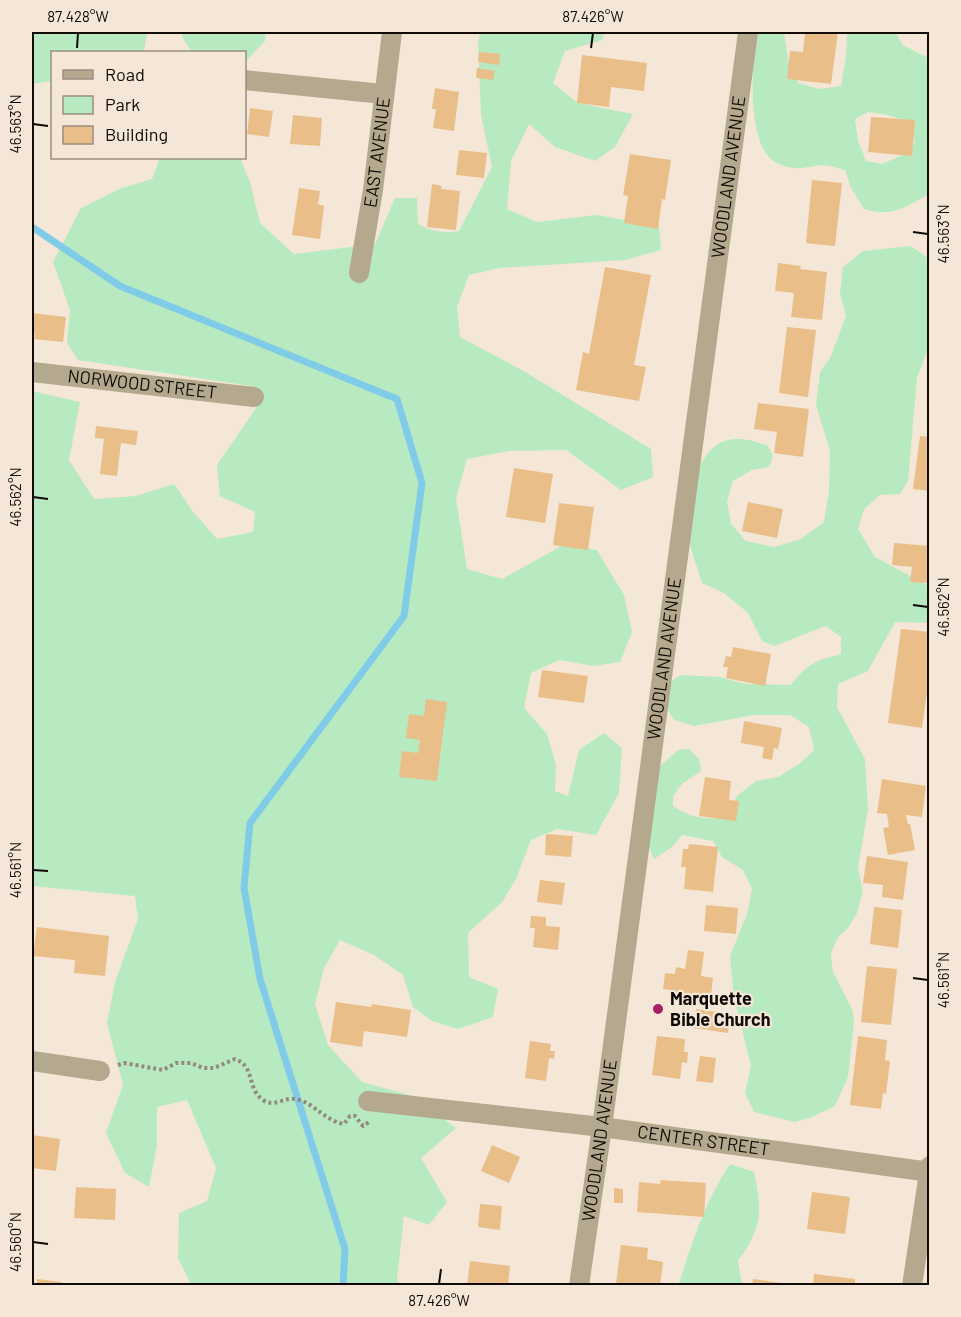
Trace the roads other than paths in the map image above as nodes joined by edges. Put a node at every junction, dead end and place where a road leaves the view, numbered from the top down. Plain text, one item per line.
1 (392, 32) edge
2 (748, 32) edge
3 (246, 80) edge
4 (384, 94) junction
5 (359, 273) dead end
6 (32, 372) edge
7 (254, 397) dead end
8 (32, 1061) edge
9 (100, 1071) road end
10 (373, 1102) road end
11 (602, 1127) junction
12 (929, 1170) edge
13 (579, 1286) edge
14 (912, 1286) edge

1 - 4 street, EAST AVENUE
2 - 11 street, WOODLAND AVENUE
3 - 4 street
4 - 5 street, EAST AVENUE
6 - 7 street, NORWOOD STREET
8 - 9 street
10 - 11 street, CENTER STREET
11 - 12 street, CENTER STREET
11 - 13 street, WOODLAND AVENUE
12 - 14 street

